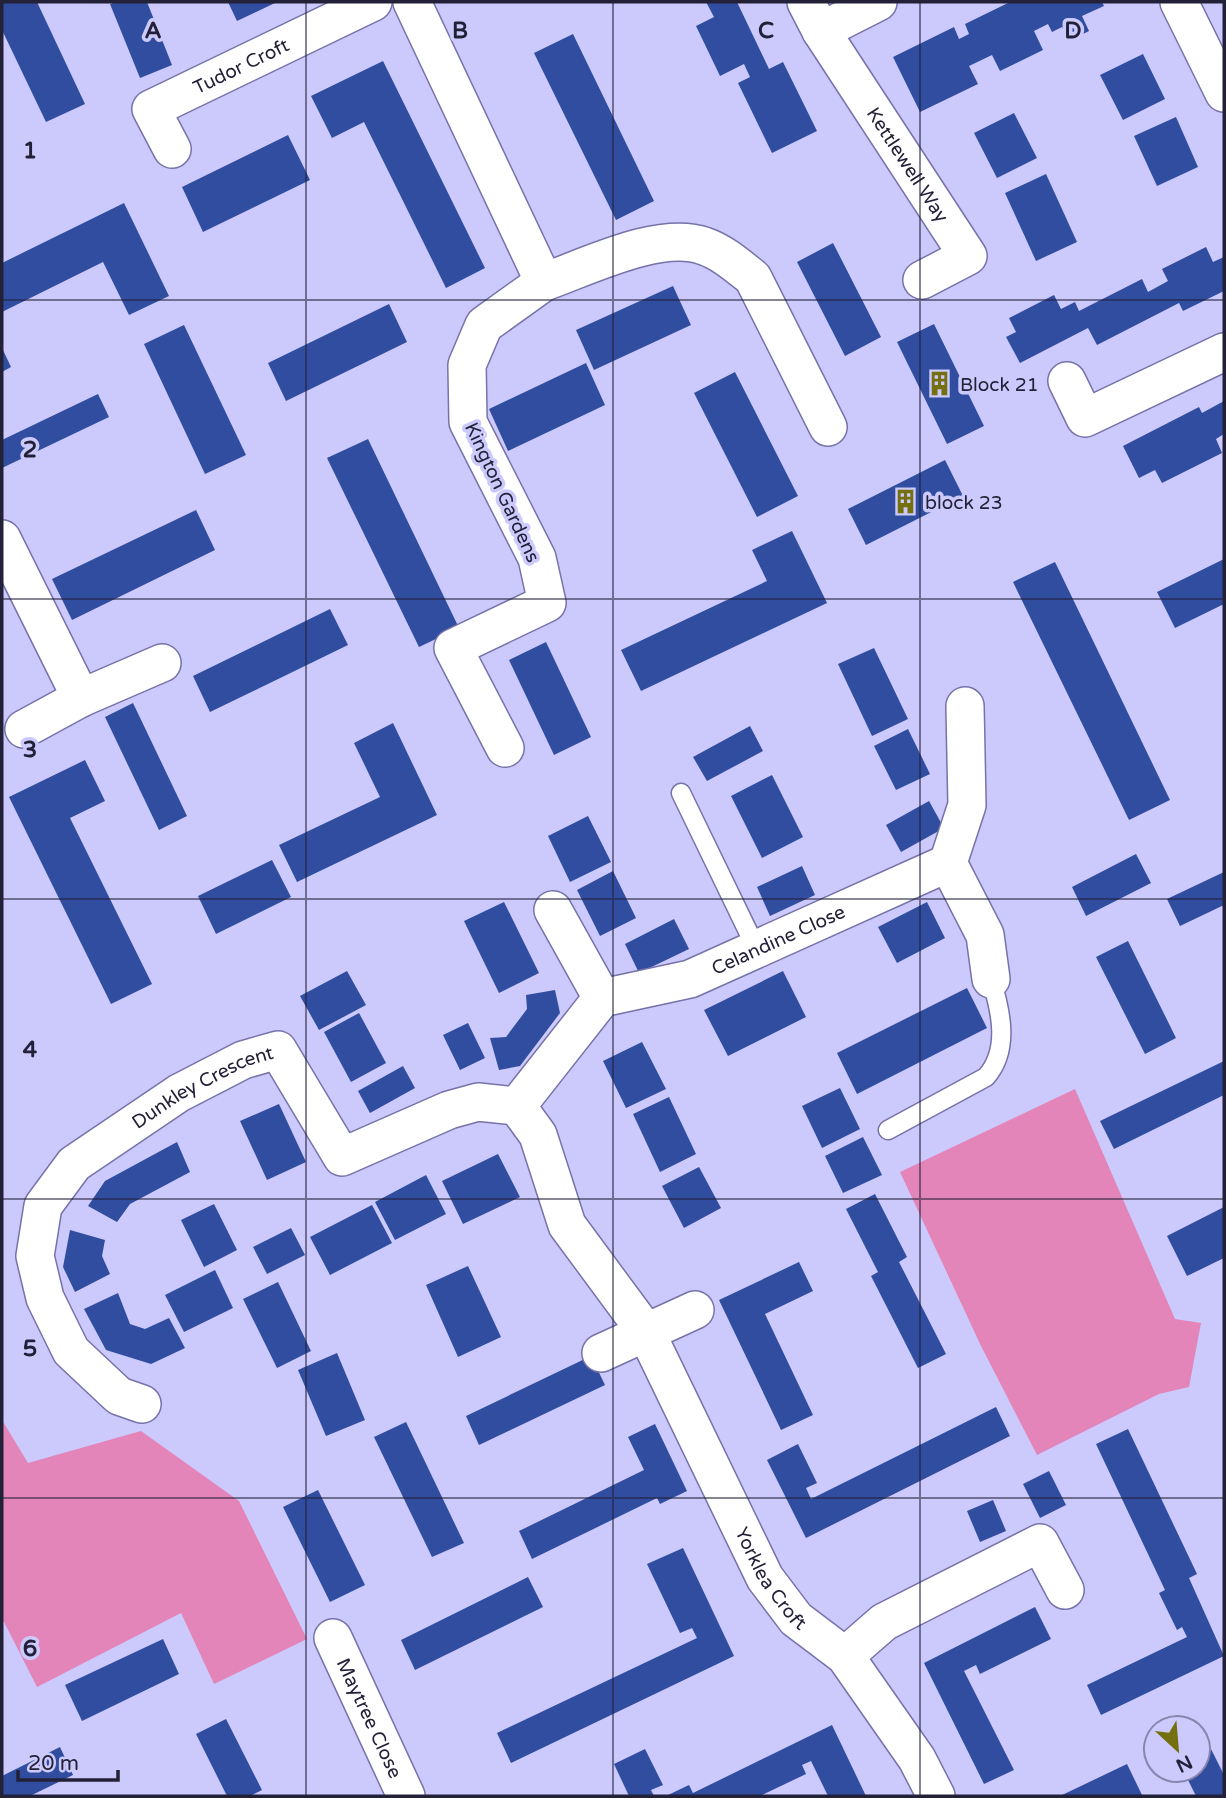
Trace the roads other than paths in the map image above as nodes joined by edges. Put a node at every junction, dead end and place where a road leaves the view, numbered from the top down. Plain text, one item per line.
1 (373, 2) edge
2 (412, 2) edge
3 (878, 2) edge
4 (1180, 2) edge
5 (814, 16) edge
6 (1224, 93) edge
7 (172, 149) dead end
8 (922, 280) dead end
9 (544, 282) junction
10 (1224, 352) edge
11 (1067, 381) dead end
12 (828, 427) dead end
13 (2, 539) edge
14 (162, 663) dead end
15 (81, 698) junction
16 (965, 706) dead end
17 (24, 729) dead end
18 (505, 748) dead end
19 (681, 793) dead end
20 (948, 863) junction
21 (553, 910) dead end
22 (757, 950) junction
23 (991, 979) joint
24 (602, 998) junction
25 (517, 1106) junction
26 (888, 1130) dead end
27 (695, 1310) dead end
28 (646, 1332) junction
29 (601, 1353) dead end
30 (142, 1404) dead end
31 (1065, 1590) dead end
32 (333, 1638) dead end
33 (845, 1657) junction
34 (406, 1796) edge
35 (936, 1796) edge

1 - 7 street, Tudor Croft
2 - 9 street
3 - 5 street, Kettlewell Way
4 - 6 street
5 - 8 street, Kettlewell Way
9 - 12 street, Kington Gardens
9 - 18 street, Kington Gardens
10 - 11 street
13 - 15 street
14 - 15 street
15 - 17 street
16 - 20 street
19 - 22 lane
20 - 22 street, Celandine Close
20 - 23 street
21 - 24 street
22 - 24 street, Celandine Close
23 - 26 lane
24 - 25 street
25 - 28 street
25 - 30 street, Dunkley Crescent
27 - 28 street
28 - 29 street
28 - 33 street, Yorklea Croft
31 - 33 street
32 - 34 street, Maytree Close
33 - 35 street, Yorklea Croft

